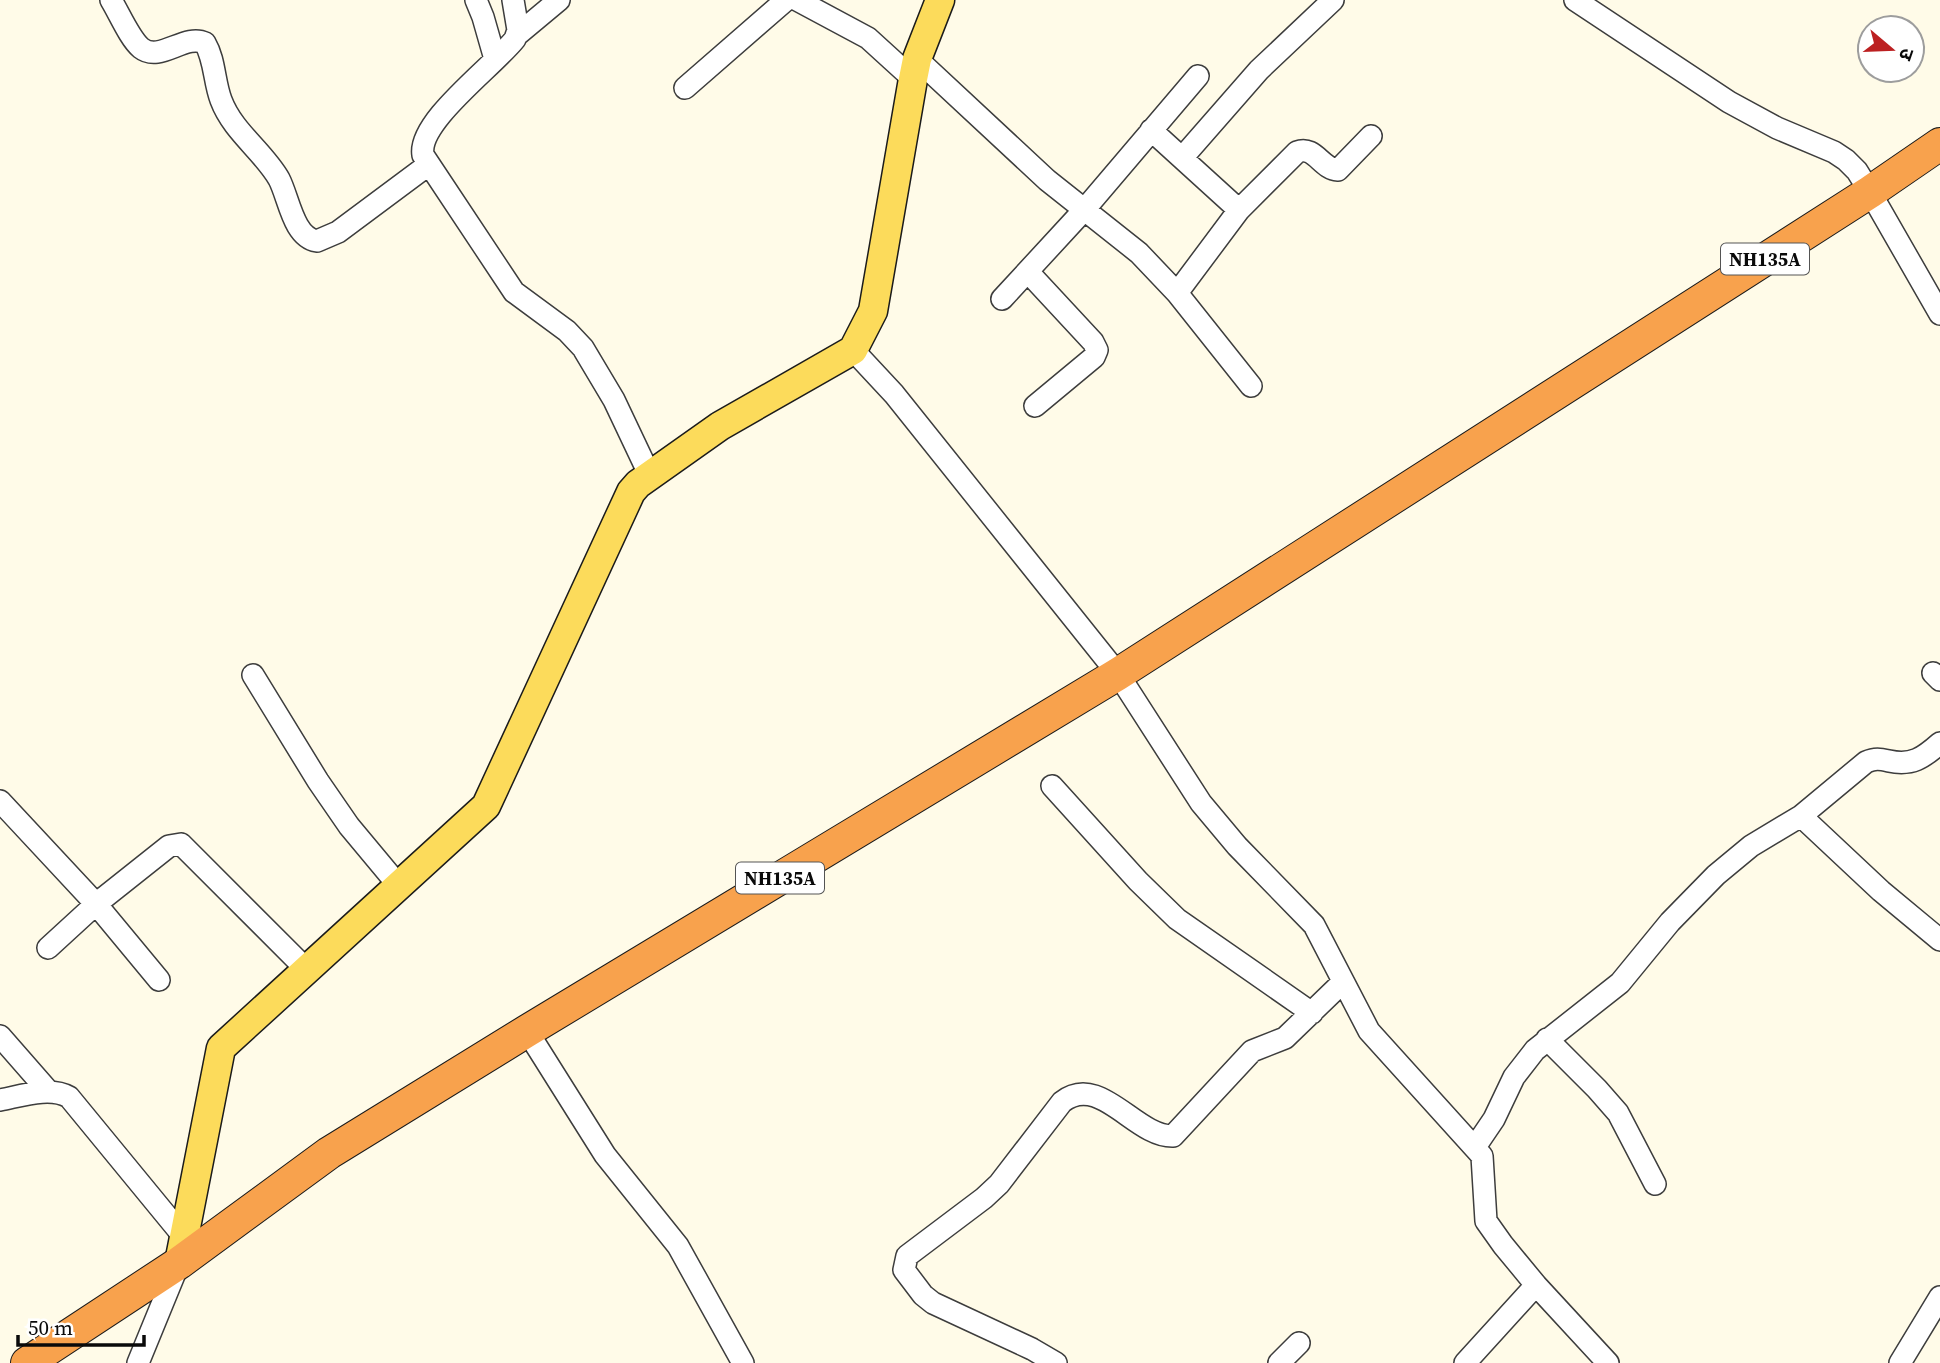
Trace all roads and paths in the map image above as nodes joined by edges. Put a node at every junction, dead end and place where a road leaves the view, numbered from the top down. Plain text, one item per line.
1 (111, 0) edge
2 (476, 0) edge
3 (513, 0) edge
4 (559, 0) edge
5 (786, 0) edge
6 (797, 0) edge
7 (940, 0) edge
8 (1333, 0) edge
9 (1575, 0) edge
10 (517, 35) junction
11 (495, 59) junction
12 (915, 69) junction
13 (1198, 76) dead end
14 (684, 88) dead end
15 (1151, 130) junction
16 (1371, 136) dead end
17 (1940, 144) edge
18 (1182, 158) junction
19 (428, 165) junction
20 (1870, 192) junction
21 (1084, 210) junction
22 (1239, 210) junction
23 (1027, 272) junction
24 (1177, 293) junction
25 (1002, 299) dead end
26 (1940, 314) edge
27 (853, 350) junction
28 (1251, 386) dead end
29 (1035, 406) dead end
30 (645, 480) junction
31 (1118, 674) junction
32 (253, 675) dead end
33 (1940, 743) edge
34 (1052, 786) dead end
35 (0, 801) edge
36 (1801, 816) junction
37 (399, 886) junction
38 (96, 904) junction
39 (1940, 940) edge
40 (48, 948) dead end
41 (307, 970) junction
42 (159, 980) dead end
43 (1343, 982) junction
44 (1312, 1013) junction
45 (527, 1031) junction
46 (0, 1036) edge
47 (1547, 1039) junction
48 (49, 1092) junction
49 (0, 1100) edge
50 (1475, 1147) junction
51 (1655, 1184) dead end
52 (181, 1250) junction
53 (1536, 1285) junction
54 (1940, 1297) edge
55 (1299, 1343) dead end
56 (146, 1360) edge
57 (27, 1363) edge
58 (742, 1363) edge
59 (1056, 1363) edge
60 (1279, 1363) edge
61 (1465, 1363) edge
62 (1608, 1363) edge
63 (1900, 1363) edge

1 - 19 street
2 - 11 street
3 - 10 street
4 - 10 street
5 - 14 street
6 - 12 street
7 - 12 main road
8 - 18 street
9 - 20 street
10 - 11 street
11 - 19 street
12 - 21 street
12 - 27 main road
13 - 15 street
15 - 18 street
15 - 21 street
16 - 22 street
17 - 20 highway, NH135A
18 - 22 street
19 - 30 street
20 - 26 street
20 - 31 highway, NH135A
21 - 23 street
21 - 24 street
22 - 24 street
23 - 25 street
23 - 29 street
24 - 28 street
27 - 30 main road
27 - 31 street
30 - 37 main road
31 - 43 street
31 - 45 highway, NH135A
32 - 37 street
33 - 36 street
34 - 44 street
35 - 38 street
36 - 39 street
36 - 47 street
37 - 41 main road
38 - 40 street
38 - 41 street
38 - 42 street
41 - 52 main road
43 - 44 street
43 - 50 street
44 - 59 street
45 - 52 highway, NH135A
45 - 58 street
46 - 48 street
47 - 50 street
47 - 51 street
48 - 49 street
48 - 52 street
50 - 53 street
52 - 56 street
52 - 57 highway, NH135A
53 - 61 street
53 - 62 street
54 - 63 street
55 - 60 street

